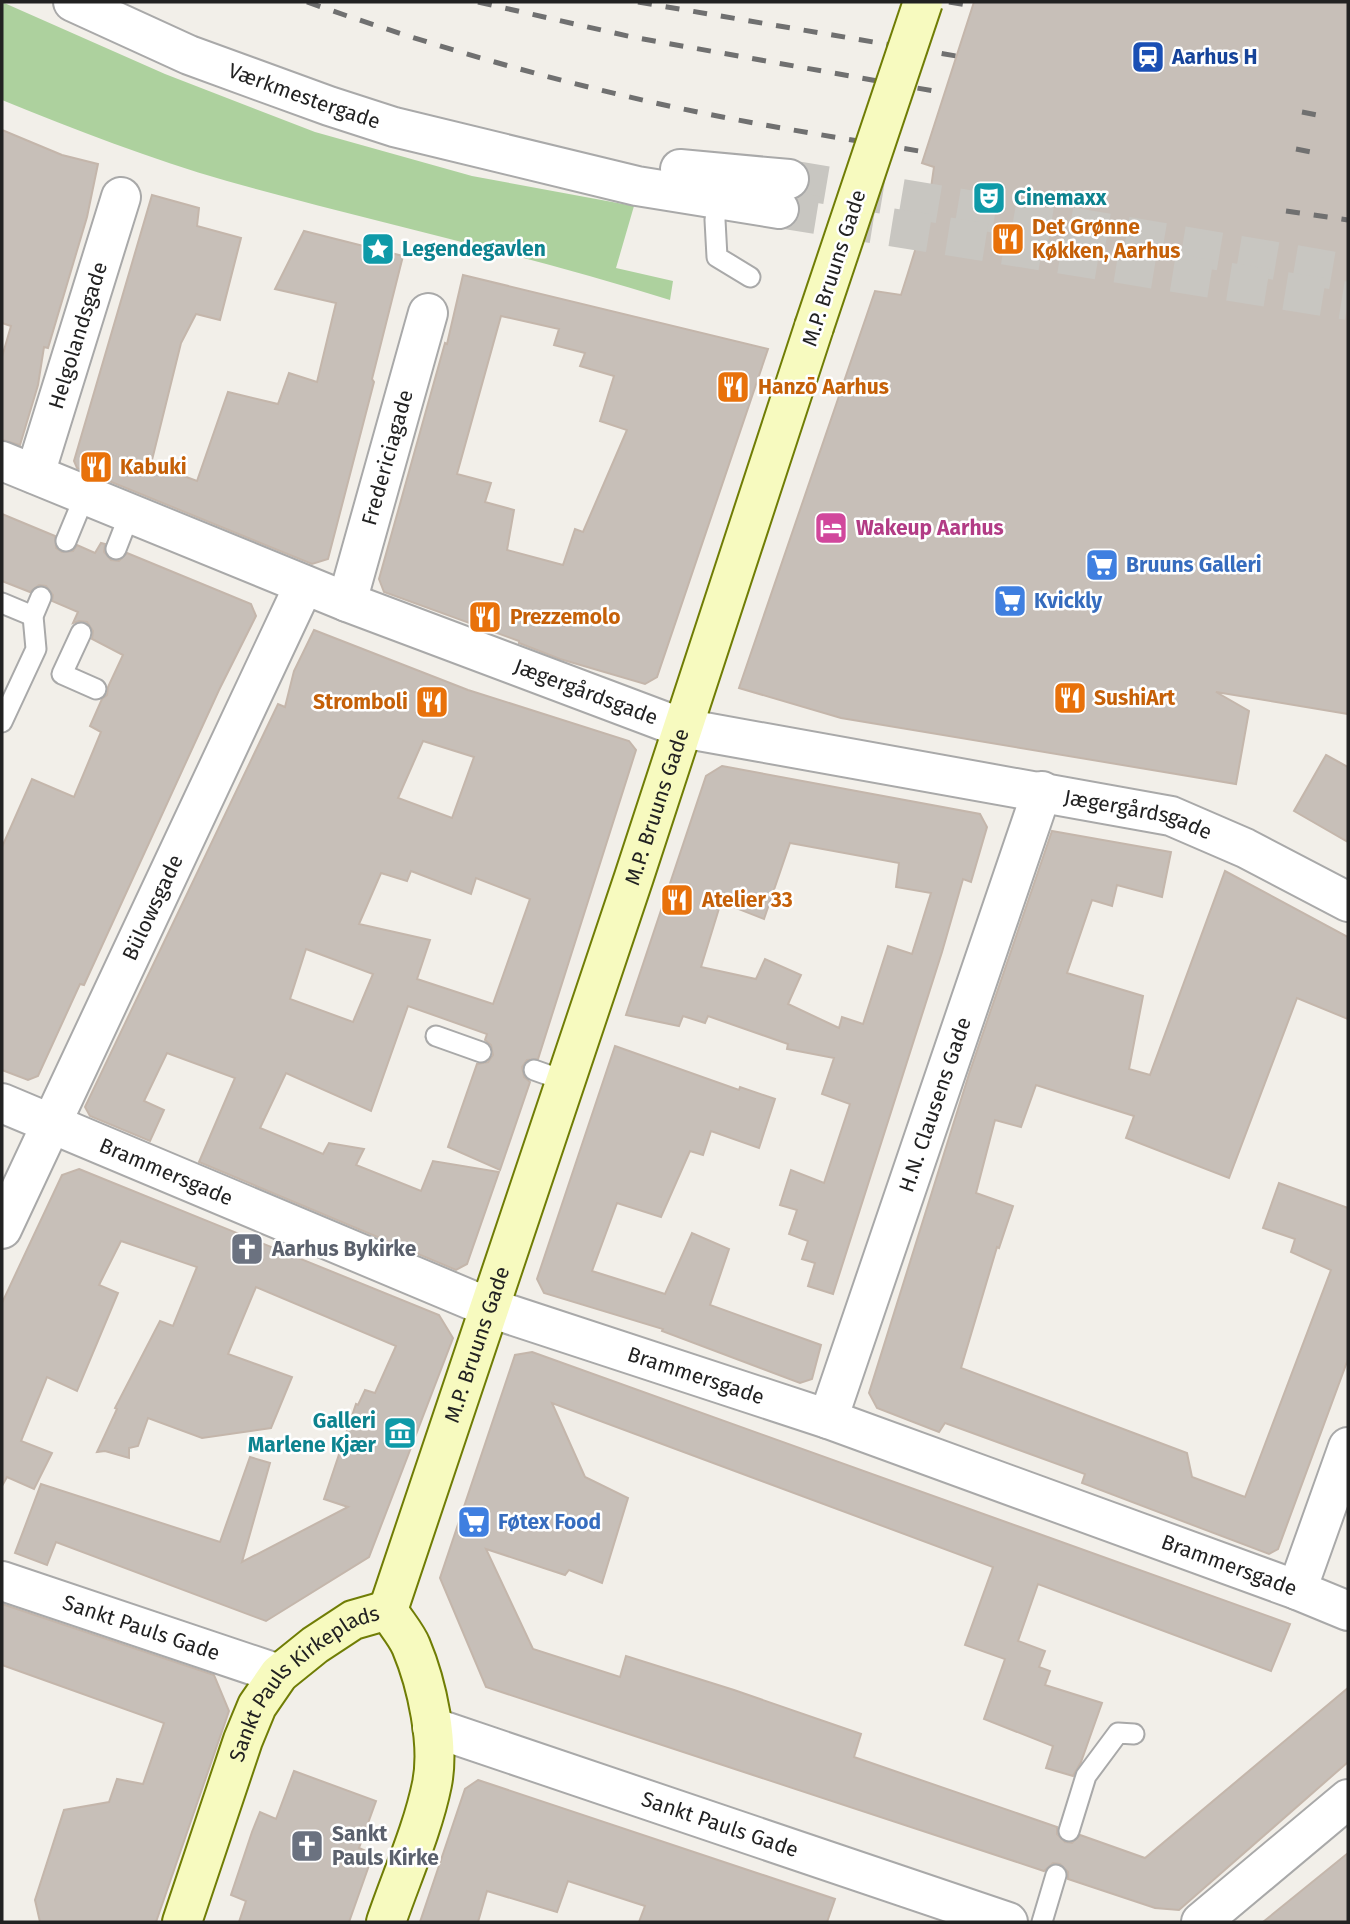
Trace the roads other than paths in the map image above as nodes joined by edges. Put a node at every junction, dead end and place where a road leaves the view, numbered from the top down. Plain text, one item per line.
1 (73, 2) edge
2 (923, 2) edge
3 (545, 162) junction
4 (121, 197) dead end
5 (718, 198) junction
6 (750, 277) dead end
7 (428, 313) dead end
8 (18, 468) edge
9 (85, 495) junction
10 (130, 513) junction
11 (66, 541) dead end
12 (116, 548) dead end
13 (304, 584) junction
14 (41, 597) dead end
15 (347, 602) junction
16 (2, 603) edge
17 (33, 616) junction
18 (81, 633) dead end
19 (96, 689) dead end
20 (2, 722) edge
21 (682, 729) junction
22 (1042, 791) junction
23 (1348, 902) edge
24 (436, 1036) dead end
25 (481, 1052) dead end
26 (2, 1103) edge
27 (51, 1122) junction
28 (2, 1229) edge
29 (490, 1308) junction
30 (828, 1419) junction
31 (1348, 1447) edge
32 (2, 1581) edge
33 (1297, 1590) junction
34 (388, 1610) junction
35 (1348, 1611) edge
36 (279, 1674) junction
37 (432, 1727) junction
38 (1133, 1734) dead end
39 (1348, 1799) edge
40 (1069, 1831) dead end
41 (1056, 1875) dead end
42 (182, 1922) edge
43 (386, 1922) edge
44 (1008, 1922) edge
45 (1042, 1922) edge
46 (1201, 1922) edge

1 - 3 street, Værkmestergade
2 - 21 street, M.P. Bruuns Gade, bridge
3 - 5 street, Værkmestergade
3 - 5 street, Værkmestergade
4 - 8 street, Helgolandsgade
5 - 6 lane
7 - 15 street, Fredericiagade
8 - 9 street, Jægergårdsgade
9 - 10 street, Jægergårdsgade
9 - 11 lane
10 - 12 lane
10 - 13 street, Jægergårdsgade
13 - 15 street, Jægergårdsgade
13 - 27 street, Bülowsgade
14 - 17 lane
15 - 21 street, Jægergårdsgade
16 - 17 lane
17 - 20 lane
18 - 19 lane
21 - 22 street, Jægergårdsgade
21 - 29 street, M.P. Bruuns Gade
22 - 23 street, Jægergårdsgade
22 - 30 street, H.N. Clausens Gade
24 - 25 lane
26 - 27 street, Brammersgade
27 - 28 street, Bülowsgade
27 - 29 street, Brammersgade
29 - 30 street, Brammersgade
29 - 34 street, M.P. Bruuns Gade
30 - 33 street, Brammersgade
31 - 33 street
32 - 36 street, Sankt Pauls Gade
33 - 35 street, Brammersgade
34 - 36 street, Sankt Pauls Kirkeplads
34 - 37 street, Sankt Pauls Kirkeplads
36 - 42 street, Sankt Pauls Kirkeplads
37 - 43 street, Sankt Pauls Kirkeplads
37 - 44 street, Sankt Pauls Gade
38 - 40 lane
39 - 46 street
41 - 45 lane

